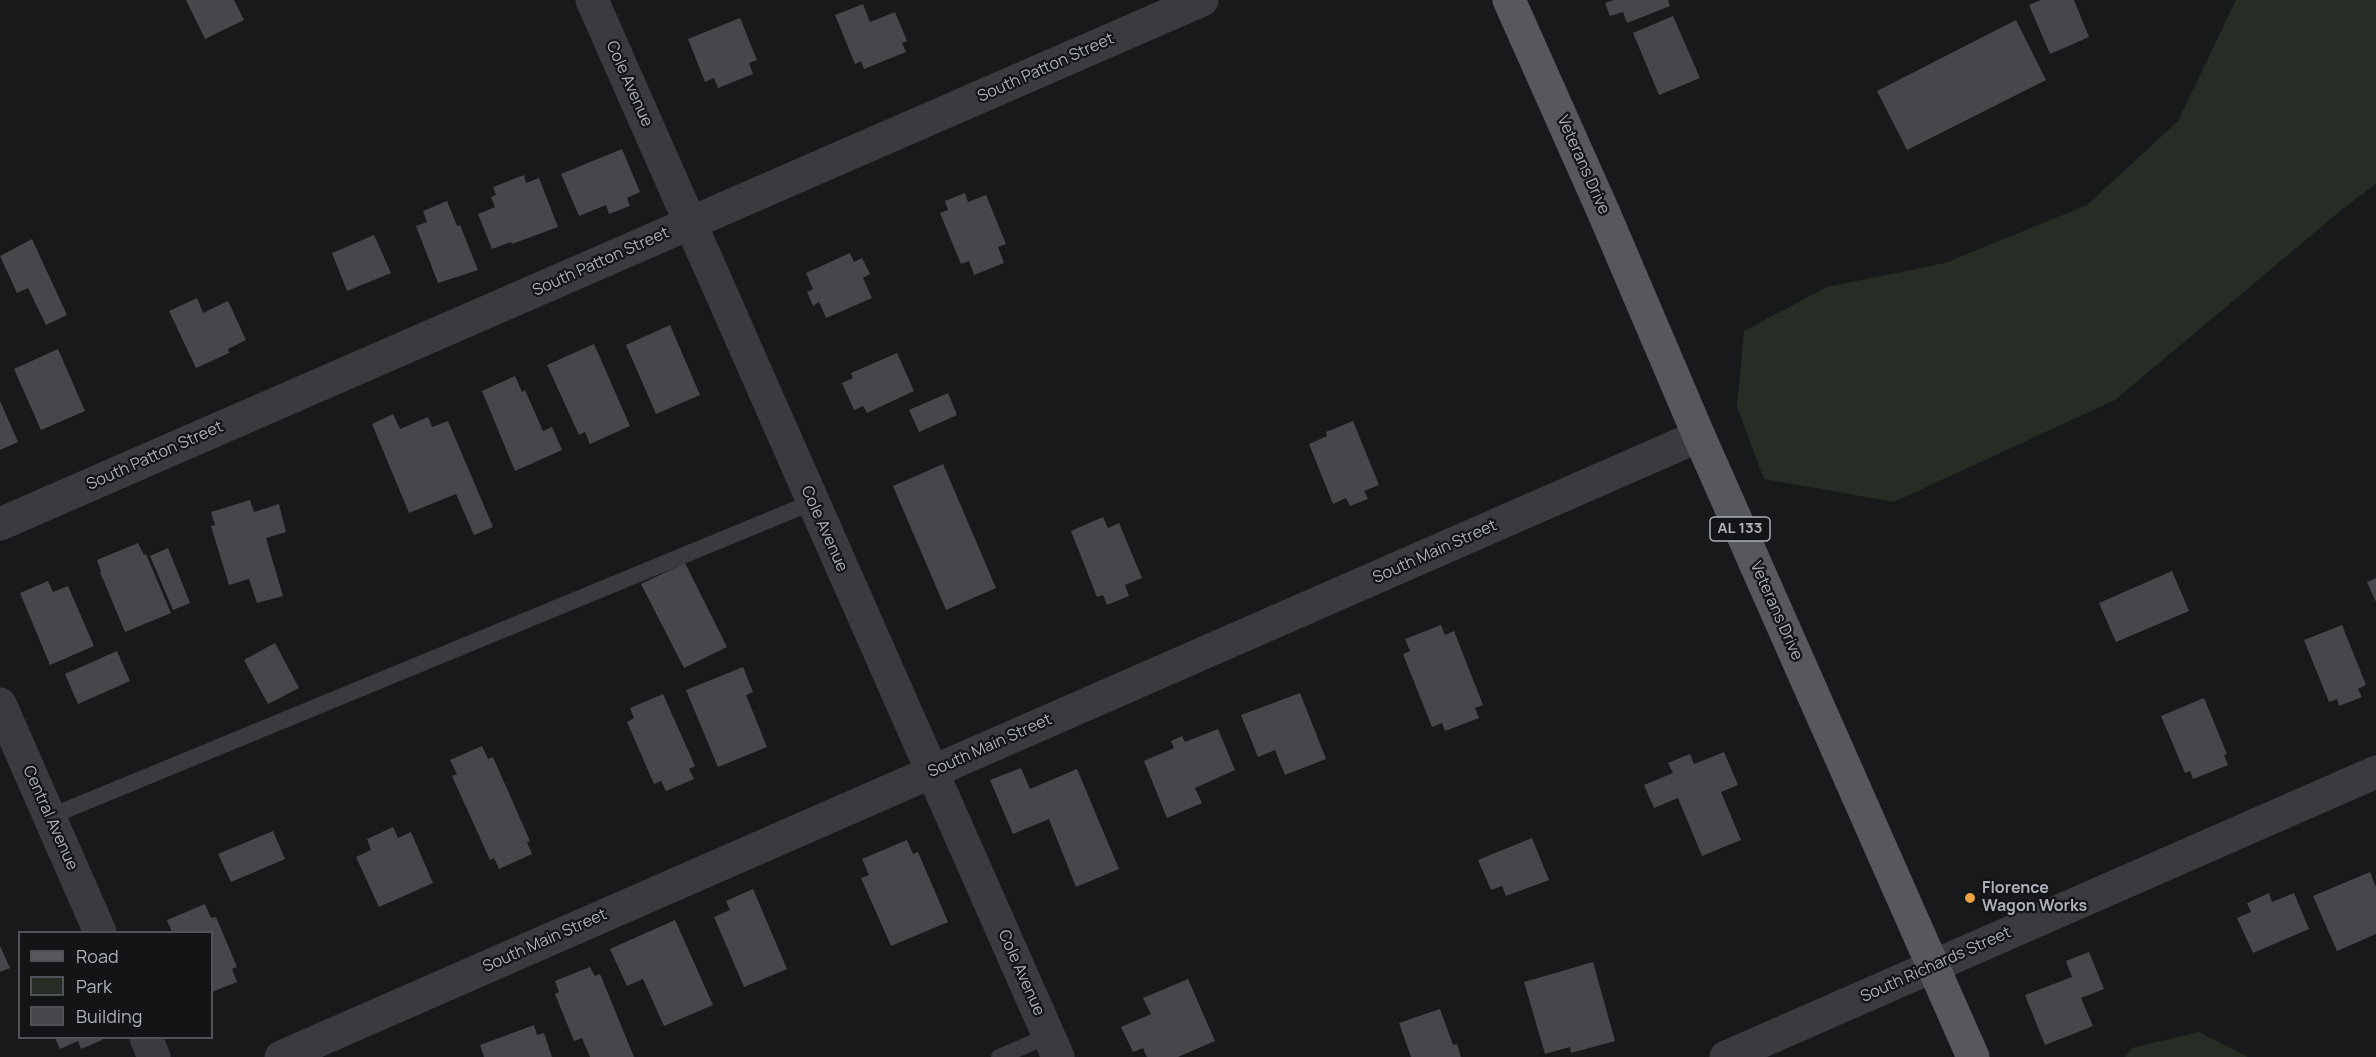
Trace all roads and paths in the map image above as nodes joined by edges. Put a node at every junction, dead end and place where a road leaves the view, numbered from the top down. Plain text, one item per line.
1 (592, 0) edge
2 (1202, 0) edge
3 (1509, 0) edge
4 (690, 223) junction
5 (1699, 436) junction
6 (813, 502) junction
7 (0, 524) edge
8 (0, 704) edge
9 (931, 772) junction
10 (2376, 772) edge
11 (49, 817) junction
12 (99, 931) edge
13 (1933, 967) junction
14 (146, 1039) edge
15 (1053, 1046) edge
16 (154, 1057) edge
17 (281, 1057) edge
18 (999, 1057) edge
19 (1726, 1057) edge
20 (1973, 1057) edge

1 - 4 street, Cole Avenue
2 - 4 street, South Patton Street
3 - 5 main road, Veterans Drive / AL 133
4 - 6 street, Cole Avenue
4 - 7 street, South Patton Street
5 - 9 street, South Main Street
5 - 13 main road, Veterans Drive / AL 133
6 - 9 street, Cole Avenue
6 - 11 lane
8 - 11 street, Central Avenue
9 - 15 street, Cole Avenue
9 - 17 street, South Main Street
10 - 13 street, South Richards Street
11 - 12 street, Central Avenue
13 - 19 street, South Richards Street
13 - 20 main road, Veterans Drive / AL 133
14 - 16 street
15 - 18 lane

